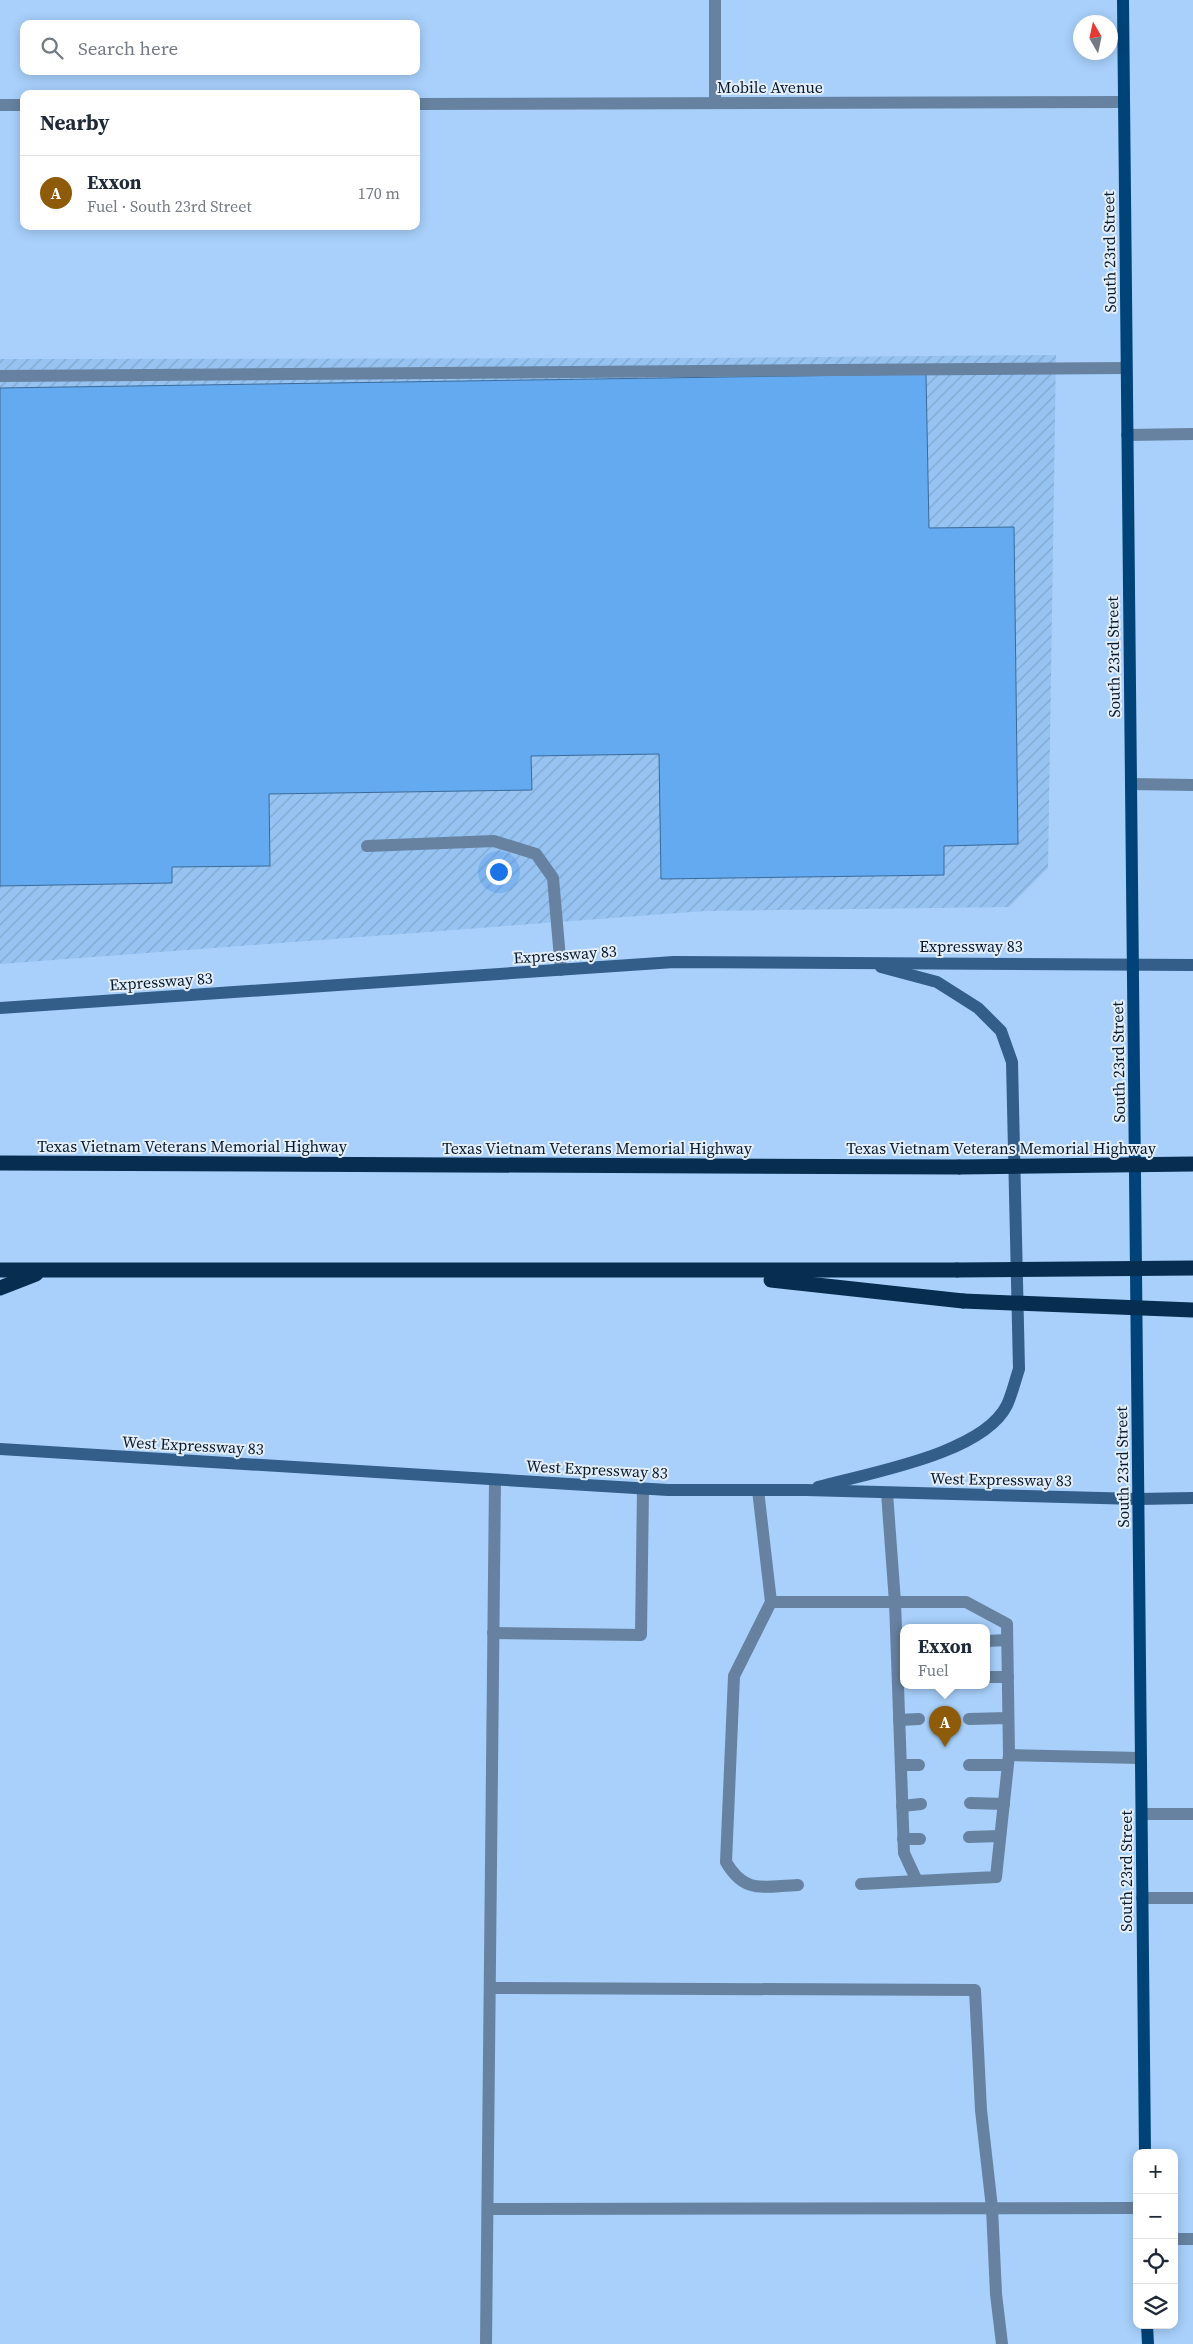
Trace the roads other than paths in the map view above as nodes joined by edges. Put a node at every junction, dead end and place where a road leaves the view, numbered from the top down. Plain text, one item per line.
1 (715, 0) edge
2 (1123, 0) edge
3 (1124, 102) junction
4 (715, 103) junction
5 (420, 104) edge
6 (0, 105) edge
7 (20, 105) edge
8 (1126, 368) junction
9 (0, 376) edge
10 (1127, 434) junction
11 (1193, 434) edge
12 (1131, 784) junction
13 (1193, 785) edge
14 (367, 846) dead end
15 (863, 962) junction
16 (1133, 963) junction
17 (1193, 965) edge
18 (561, 970) junction
19 (0, 1008) edge
20 (0, 1163) edge
21 (1193, 1164) edge
22 (1193, 1268) edge
23 (0, 1270) edge
24 (44, 1270) junction
25 (703, 1272) junction
26 (0, 1288) edge
27 (1193, 1310) edge
28 (0, 1449) edge
29 (494, 1480) junction
30 (643, 1489) junction
31 (758, 1490) junction
32 (806, 1490) junction
33 (887, 1493) junction
34 (1193, 1498) edge
35 (1138, 1499) junction
36 (771, 1602) junction
37 (895, 1602) junction
38 (493, 1633) junction
39 (990, 1640) edge
40 (1007, 1640) junction
41 (900, 1642) edge
42 (990, 1677) edge
43 (1008, 1677) junction
44 (901, 1689) edge
45 (968, 1718) dead end
46 (1008, 1718) junction
47 (919, 1719) dead end
48 (899, 1720) junction
49 (1142, 1758) junction
50 (1008, 1760) junction
51 (969, 1764) dead end
52 (901, 1765) junction
53 (919, 1765) dead end
54 (970, 1803) dead end
55 (921, 1804) dead end
56 (1004, 1804) junction
57 (902, 1806) junction
58 (1142, 1814) junction
59 (1193, 1814) edge
60 (1000, 1836) junction
61 (969, 1837) dead end
62 (920, 1839) dead end
63 (904, 1840) junction
64 (917, 1881) junction
65 (861, 1884) dead end
66 (798, 1885) dead end
67 (1142, 1898) junction
68 (1193, 1898) edge
69 (490, 1988) junction
70 (1145, 2149) edge
71 (992, 2208) junction
72 (1133, 2208) edge
73 (488, 2209) junction
74 (1178, 2239) edge
75 (1193, 2239) edge
76 (1148, 2329) edge
77 (486, 2344) edge
78 (1002, 2344) edge
79 (1148, 2344) edge

1 - 4 street
2 - 3 main road, South 23rd Street
3 - 4 street, Mobile Avenue
3 - 8 main road, South 23rd Street
4 - 5 street, Mobile Avenue
6 - 7 street
8 - 9 street
8 - 10 main road, South 23rd Street
10 - 11 street
10 - 12 main road, South 23rd Street
12 - 13 street
12 - 16 main road, South 23rd Street
14 - 18 street
15 - 16 main road, Expressway 83
15 - 18 main road, Expressway 83
15 - 32 main road
16 - 17 main road, Expressway 83
16 - 35 main road, South 23rd Street
18 - 19 main road, Expressway 83
20 - 21 highway, Texas Vietnam Veterans Memorial Highway, bridge
22 - 25 highway, bridge
23 - 24 highway
24 - 25 highway
24 - 26 highway
25 - 27 highway, bridge
28 - 29 main road, West Expressway 83
29 - 30 main road, West Expressway 83
29 - 38 street
30 - 31 main road, West Expressway 83
30 - 38 street
31 - 32 main road, West Expressway 83
31 - 36 street
32 - 33 main road, West Expressway 83
33 - 35 main road, West Expressway 83
33 - 37 street
34 - 35 main road, West Expressway 83
35 - 49 main road, South 23rd Street
36 - 37 street
36 - 66 street
37 - 40 street
37 - 41 street
38 - 69 street
39 - 40 street
40 - 43 street
42 - 43 street
43 - 46 street
44 - 48 street
45 - 46 street
46 - 50 street
47 - 48 street
48 - 52 street
49 - 50 street
49 - 58 main road, South 23rd Street
50 - 51 street
50 - 56 street
52 - 53 street
52 - 57 street
54 - 56 street
55 - 57 street
56 - 60 street
57 - 63 street
58 - 59 street
58 - 67 main road, South 23rd Street
60 - 61 street
60 - 64 street
62 - 63 street
63 - 64 street
64 - 65 street
67 - 68 street
67 - 70 main road, South 23rd Street
69 - 71 street
69 - 73 street
71 - 72 street
71 - 73 street
71 - 78 street
73 - 77 street
74 - 75 street
76 - 79 main road

